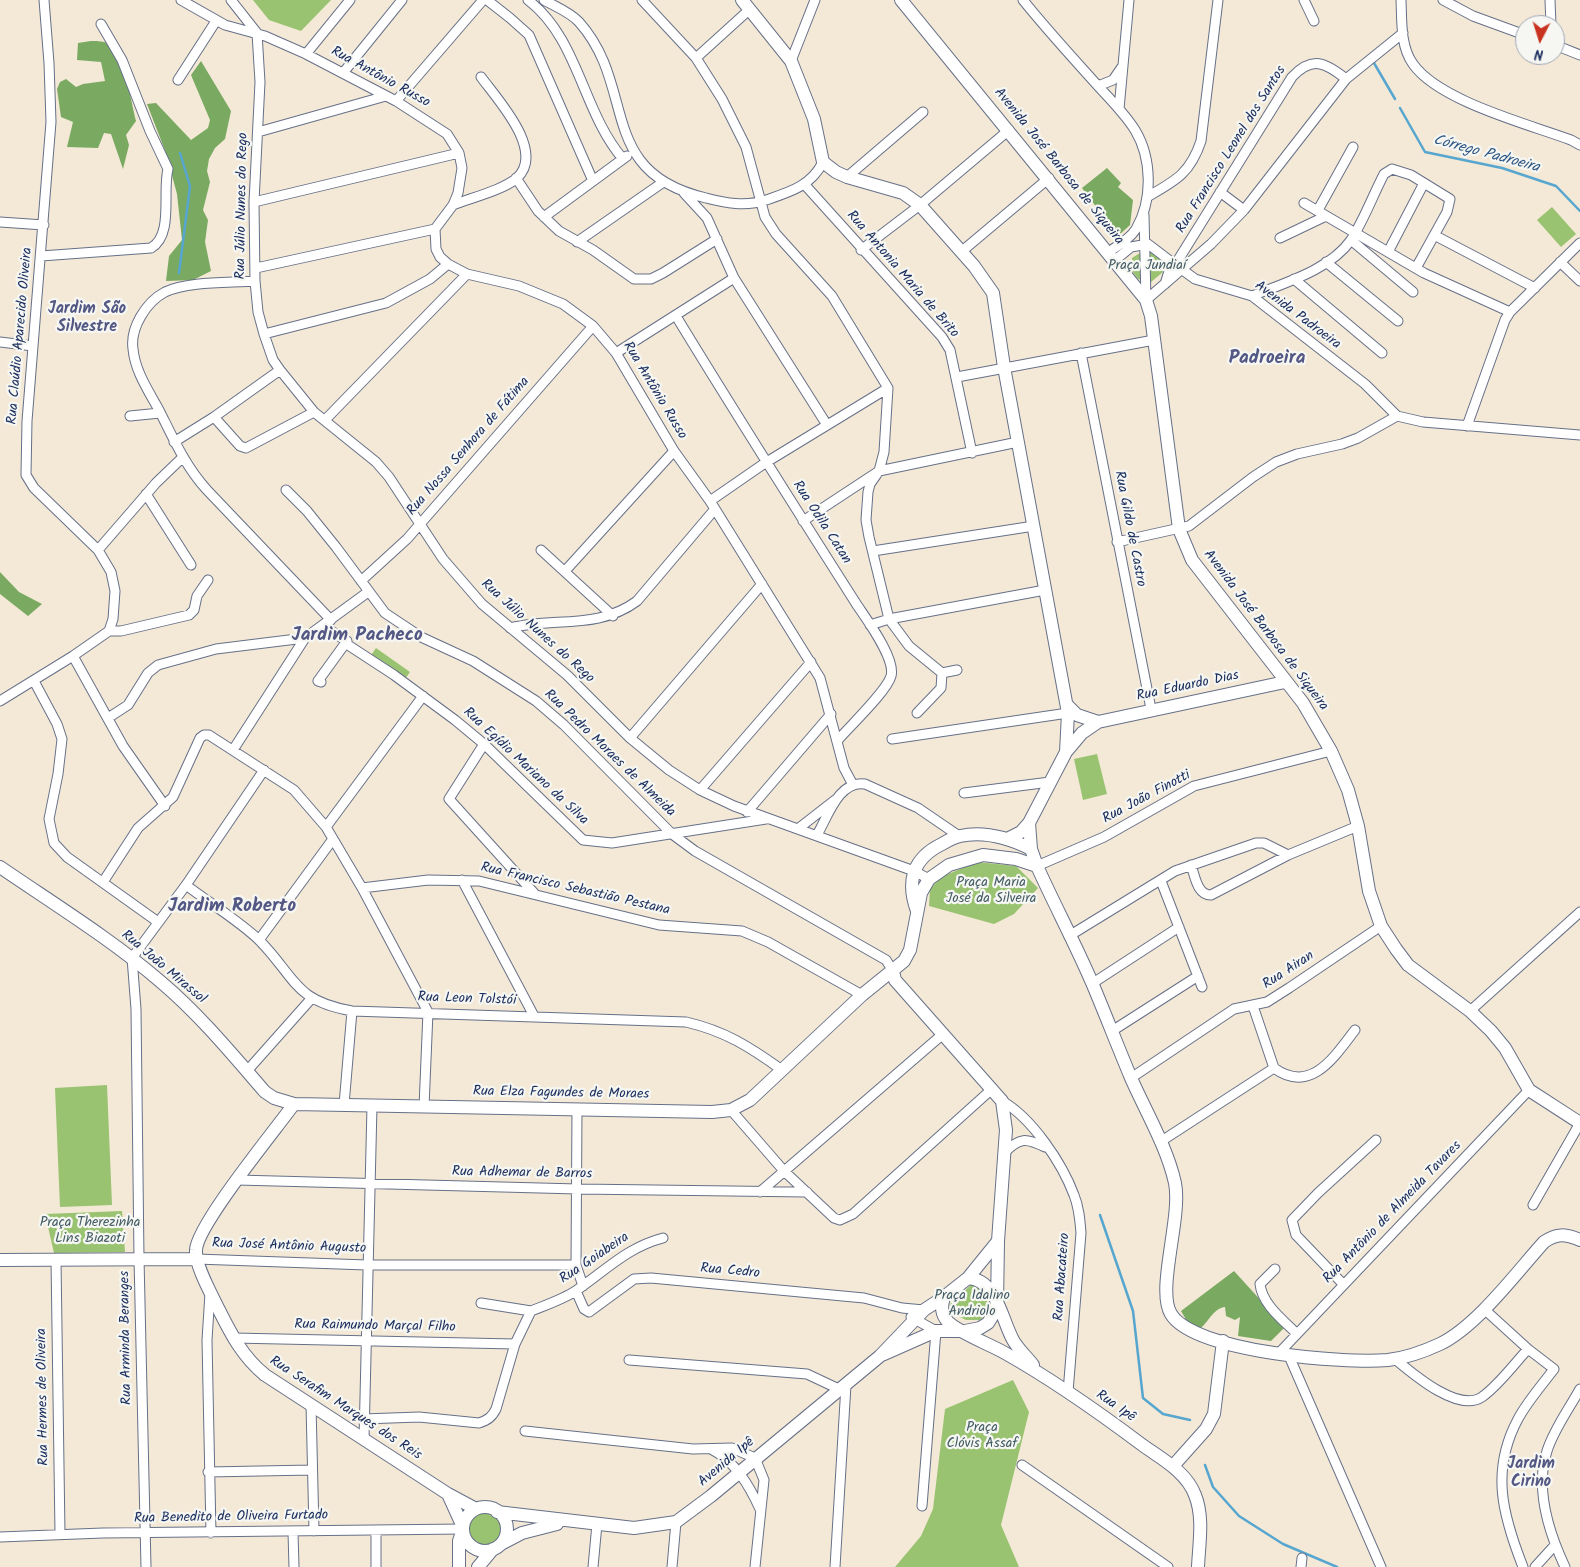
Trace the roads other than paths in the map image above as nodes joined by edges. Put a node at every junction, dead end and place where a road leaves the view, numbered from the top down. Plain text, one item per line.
1 (44, 0) edge
2 (181, 0) edge
3 (231, 0) edge
4 (350, 0) edge
5 (402, 0) edge
6 (483, 0) edge
7 (487, 0) edge
8 (528, 0) edge
9 (544, 0) edge
10 (642, 0) edge
11 (815, 0) edge
12 (901, 0) edge
13 (1129, 0) edge
14 (1218, 0) edge
15 (1304, 0) edge
16 (1401, 0) edge
17 (1443, 0) edge
18 (1550, 0) edge
19 (1028, 2) edge
20 (746, 4) edge
21 (558, 7) junction
22 (1551, 15) edge
23 (548, 17) junction
24 (216, 21) junction
25 (1314, 21) dead end
26 (101, 24) dead end
27 (1515, 31) edge
28 (1403, 33) junction
29 (257, 34) junction
30 (1565, 49) edge
31 (306, 54) junction
32 (1580, 55) edge
33 (696, 58) junction
34 (791, 61) junction
35 (1123, 67) junction
36 (343, 73) junction
37 (481, 77) dead end
38 (1346, 79) junction
39 (178, 80) dead end
40 (1098, 86) junction
41 (386, 96) junction
42 (396, 102) junction
43 (1119, 109) junction
44 (922, 112) dead end
45 (1009, 130) junction
46 (258, 132) junction
47 (1580, 145) edge
48 (1353, 147) dead end
49 (633, 152) junction
50 (459, 153) junction
51 (623, 158) junction
52 (823, 162) junction
53 (847, 177) junction
54 (516, 178) junction
55 (1049, 178) junction
56 (593, 181) junction
57 (662, 183) junction
58 (1424, 183) junction
59 (805, 185) junction
60 (1220, 192) junction
61 (684, 193) junction
62 (1147, 197) junction
63 (254, 202) junction
64 (760, 202) junction
65 (1304, 203) dead end
66 (453, 205) junction
67 (920, 206) junction
68 (1144, 209) junction
69 (1244, 210) junction
70 (1318, 210) junction
71 (1326, 216) junction
72 (544, 217) junction
73 (0, 222) edge
74 (44, 225) junction
75 (435, 228) junction
76 (1434, 235) junction
77 (1353, 236) junction
78 (1280, 238) dead end
79 (717, 239) junction
80 (577, 242) junction
81 (1145, 243) junction
82 (1580, 243) edge
83 (1188, 244) junction
84 (861, 250) junction
85 (961, 252) junction
86 (1388, 252) junction
87 (41, 256) junction
88 (1199, 256) junction
89 (1111, 257) junction
90 (1326, 262) junction
91 (1560, 262) junction
92 (448, 264) junction
93 (1175, 265) junction
94 (256, 268) junction
95 (1416, 268) junction
96 (468, 274) junction
97 (734, 278) junction
98 (1294, 279) junction
99 (255, 281) junction
100 (1580, 281) edge
101 (1164, 286) junction
102 (1535, 288) junction
103 (1413, 292) dead end
104 (1252, 296) junction
105 (1146, 300) junction
106 (1510, 312) junction
107 (676, 316) junction
108 (1398, 322) dead end
109 (593, 326) junction
110 (264, 334) junction
111 (1154, 340) junction
112 (0, 342) edge
113 (33, 346) junction
114 (616, 353) junction
115 (1081, 353) junction
116 (1382, 353) dead end
117 (1004, 367) junction
118 (280, 370) junction
119 (957, 377) junction
120 (888, 388) junction
121 (314, 412) junction
122 (160, 413) junction
123 (130, 416) dead end
124 (1397, 416) junction
125 (214, 417) junction
126 (324, 420) junction
127 (827, 425) junction
128 (1467, 426) junction
129 (1580, 435) edge
130 (174, 442) junction
131 (1018, 442) junction
132 (674, 451) junction
133 (972, 453) junction
134 (183, 457) junction
135 (765, 463) junction
136 (879, 471) junction
137 (286, 490) dead end
138 (146, 494) junction
139 (710, 501) junction
140 (715, 509) junction
141 (804, 520) junction
142 (420, 524) junction
143 (1034, 526) junction
144 (1179, 529) junction
145 (1117, 542) junction
146 (98, 550) junction
147 (541, 550) dead end
148 (873, 551) junction
149 (190, 565) dead end
150 (565, 571) junction
151 (208, 580) dead end
152 (361, 581) junction
153 (762, 584) junction
154 (1046, 590) junction
155 (368, 592) junction
156 (613, 616) junction
157 (888, 619) junction
158 (327, 623) junction
159 (870, 624) junction
160 (510, 628) junction
161 (109, 631) junction
162 (305, 638) junction
163 (345, 643) junction
164 (73, 656) junction
165 (811, 662) junction
166 (957, 670) dead end
167 (942, 674) junction
168 (34, 681) junction
169 (320, 682) dead end
170 (1285, 682) junction
171 (423, 696) junction
172 (0, 701) edge
173 (1067, 709) junction
174 (1151, 710) junction
175 (917, 713) dead end
176 (831, 714) junction
177 (108, 718) junction
178 (1098, 722) junction
179 (630, 738) junction
180 (892, 739) dead end
181 (838, 740) junction
182 (484, 744) junction
183 (233, 750) junction
184 (1331, 751) junction
185 (1066, 752) junction
186 (261, 769) junction
187 (1050, 782) junction
188 (852, 783) junction
189 (700, 790) junction
190 (964, 793) dead end
191 (839, 797) junction
192 (165, 806) junction
193 (747, 812) junction
194 (769, 819) junction
195 (1029, 823) junction
196 (1358, 826) junction
197 (326, 827) junction
198 (799, 828) junction
199 (672, 834) junction
200 (817, 835) junction
201 (959, 836) junction
202 (1009, 838) junction
203 (333, 839) junction
204 (1031, 849) junction
205 (1288, 856) junction
206 (1191, 865) junction
207 (1037, 866) junction
208 (0, 867) edge
209 (914, 871) junction
210 (462, 880) junction
211 (929, 880) junction
212 (1161, 880) junction
213 (103, 882) junction
214 (186, 885) junction
215 (362, 888) junction
216 (535, 893) junction
217 (917, 911) junction
218 (1580, 912) edge
219 (158, 922) junction
220 (1381, 926) junction
221 (1179, 927) junction
222 (1069, 936) junction
223 (259, 940) junction
224 (132, 958) junction
225 (893, 971) junction
226 (1198, 976) junction
227 (1092, 983) junction
228 (1202, 986) dead end
229 (862, 995) junction
230 (311, 999) junction
231 (1253, 1006) junction
232 (352, 1011) junction
233 (1470, 1011) junction
234 (428, 1012) junction
235 (534, 1016) junction
236 (1355, 1030) dead end
237 (1112, 1031) junction
238 (943, 1034) junction
239 (1274, 1068) junction
240 (782, 1070) junction
241 (247, 1071) junction
242 (1132, 1078) junction
243 (992, 1089) junction
244 (1529, 1090) junction
245 (1002, 1101) junction
246 (294, 1104) junction
247 (344, 1105) junction
248 (372, 1106) junction
249 (424, 1107) junction
250 (577, 1109) junction
251 (731, 1110) junction
252 (1580, 1123) edge
253 (1376, 1140) dead end
254 (1160, 1142) junction
255 (1048, 1148) junction
256 (1004, 1153) junction
257 (784, 1171) junction
258 (237, 1180) junction
259 (369, 1185) junction
260 (578, 1189) junction
261 (760, 1192) junction
262 (807, 1192) junction
263 (1533, 1206) dead end
264 (663, 1238) dead end
265 (1580, 1240) edge
266 (998, 1241) junction
267 (139, 1258) junction
268 (196, 1259) junction
269 (0, 1260) edge
270 (56, 1260) junction
271 (367, 1265) junction
272 (576, 1265) junction
273 (1275, 1269) dead end
274 (968, 1278) junction
275 (1343, 1284) junction
276 (579, 1288) junction
277 (210, 1291) junction
278 (944, 1297) junction
279 (481, 1303) dead end
280 (997, 1304) junction
281 (902, 1308) junction
282 (1484, 1308) junction
283 (924, 1310) junction
284 (531, 1312) junction
285 (914, 1320) junction
286 (965, 1331) junction
287 (936, 1332) junction
288 (1296, 1333) junction
289 (233, 1338) junction
290 (366, 1341) junction
291 (1223, 1341) junction
292 (515, 1344) junction
293 (1528, 1349) junction
294 (1283, 1355) junction
295 (880, 1356) junction
296 (1395, 1359) junction
297 (629, 1360) dead end
298 (1040, 1372) junction
299 (843, 1387) junction
300 (1580, 1389) edge
301 (1068, 1392) junction
302 (312, 1404) junction
303 (363, 1419) junction
304 (525, 1431) dead end
305 (364, 1439) junction
306 (710, 1449) junction
307 (755, 1458) junction
308 (1022, 1465) dead end
309 (1173, 1466) junction
310 (312, 1470) junction
311 (208, 1472) junction
312 (738, 1473) junction
313 (448, 1494) junction
314 (922, 1506) dead end
315 (476, 1509) junction
316 (760, 1509) junction
317 (498, 1512) junction
318 (568, 1522) junction
319 (676, 1522) junction
320 (598, 1524) junction
321 (463, 1528) junction
322 (376, 1530) junction
323 (314, 1531) junction
324 (146, 1532) junction
325 (293, 1532) junction
326 (211, 1533) junction
327 (60, 1534) junction
328 (0, 1537) edge
329 (1555, 1545) junction
330 (497, 1547) junction
331 (146, 1567) edge
332 (294, 1567) edge
333 (376, 1567) edge
334 (460, 1567) edge
335 (478, 1567) edge
336 (593, 1567) edge
337 (672, 1567) edge
338 (755, 1567) edge
339 (835, 1567) edge
340 (1168, 1567) edge
341 (1198, 1567) edge
342 (1381, 1567) edge
343 (1523, 1567) edge
344 (1536, 1567) edge
345 (1565, 1567) edge

1 - 74 street, Rua Claúdio Aparecido Oliveira
2 - 24 street, Rua Antônio Russo
3 - 29 street
4 - 31 street
5 - 36 street
6 - 42 street
7 - 56 street
8 - 23 street
9 - 21 street
10 - 33 street
11 - 34 street
12 - 45 street, Avenida José Barbosa de Siqueira
13 - 35 street
14 - 62 street
15 - 25 street
16 - 28 street
17 - 27 street
18 - 22 street
19 - 40 street
20 - 33 street
20 - 34 street
21 - 23 street
21 - 49 street
23 - 51 street
24 - 29 street, Rua Antônio Russo
24 - 39 street
26 - 87 street
28 - 38 street, Rua Francisco Leonel dos Santos
28 - 47 street
29 - 31 street, Rua Antônio Russo
29 - 46 street, Rua Júlio Nunes do Rego
30 - 32 street
31 - 36 street, Rua Antônio Russo
33 - 64 street
34 - 52 street
35 - 40 street
35 - 43 street
36 - 41 street, Rua Antônio Russo
37 - 54 street
38 - 60 street, Rua Francisco Leonel dos Santos
38 - 69 street, Rua Francisco Leonel dos Santos
40 - 43 street
41 - 42 street, Rua Antônio Russo
41 - 46 street
42 - 50 street, Rua Antônio Russo
43 - 62 street
44 - 53 street
45 - 55 street, Avenida José Barbosa de Siqueira
45 - 67 street
46 - 63 street, Rua Júlio Nunes do Rego
48 - 70 street
49 - 51 street
49 - 57 street
50 - 63 street
50 - 66 street
51 - 56 street
52 - 53 street
52 - 59 street
53 - 67 street
54 - 66 street
54 - 72 street
55 - 85 street
55 - 89 street, Avenida José Barbosa de Siqueira
56 - 72 street
57 - 61 street
57 - 80 street
58 - 76 street
58 - 77 street
58 - 86 street
59 - 64 street
59 - 84 street, Rua Antonia Maria de Brito
60 - 69 street
60 - 83 street, Rua Francisco Leonel dos Santos
61 - 64 street
61 - 79 street
62 - 68 street
63 - 94 street, Rua Júlio Nunes do Rego
64 - 120 street
65 - 70 street
66 - 75 street
67 - 84 street
67 - 85 street
68 - 81 street
68 - 89 street
69 - 88 street, Rua Francisco Leonel dos Santos
70 - 71 street
71 - 77 street
71 - 78 street
72 - 80 street
73 - 74 street
74 - 87 street, Rua Claúdio Aparecido Oliveira
75 - 92 street
75 - 94 street
76 - 95 street
76 - 102 street
77 - 86 street
77 - 90 street
77 - 103 street
79 - 80 street
79 - 97 street
81 - 89 street
81 - 93 street
81 - 105 street
82 - 91 street
83 - 88 street
83 - 93 street, Rua Francisco Leonel dos Santos
84 - 119 street, Rua Antonia Maria de Brito
85 - 117 street
86 - 95 street
87 - 113 street, Rua Claúdio Aparecido Oliveira
88 - 93 street, Rua Francisco Leonel dos Santos
89 - 105 street, Avenida José Barbosa de Siqueira
90 - 98 street
90 - 108 street
91 - 100 street
91 - 102 street
92 - 96 street, Rua Antônio Russo
92 - 110 street
93 - 101 street, Rua Francisco Leonel dos Santos
93 - 101 street
93 - 104 street, Avenida Padroeira
94 - 99 street, Rua Júlio Nunes do Rego
95 - 106 street
96 - 109 street, Rua Antônio Russo
96 - 126 street
97 - 107 street
97 - 127 street
98 - 104 street
98 - 116 street
99 - 110 street, Rua Júlio Nunes do Rego
99 - 122 street
101 - 105 street
102 - 106 street
104 - 124 street, Avenida Padroeira
105 - 111 street, Avenida José Barbosa de Siqueira
106 - 128 street
107 - 114 street
107 - 135 street, Rua Odila Catan
109 - 114 street, Rua Antônio Russo
109 - 142 street, Rua Nossa Senhora de Fátima
110 - 118 street, Rua Júlio Nunes do Rego
111 - 115 street
111 - 144 street, Avenida José Barbosa de Siqueira
112 - 113 street
113 - 146 street, Rua Claúdio Aparecido Oliveira
114 - 132 street, Rua Antônio Russo
115 - 117 street
115 - 145 street, Rua Gildo de Castro
117 - 119 street
117 - 131 street
118 - 121 street, Rua Júlio Nunes do Rego
118 - 125 street
119 - 133 street, Rua Antonia Maria de Brito
120 - 127 street
120 - 136 street
121 - 125 street
121 - 126 street, Rua Júlio Nunes do Rego
122 - 123 street
122 - 130 street
124 - 128 street
124 - 144 street
125 - 130 street
126 - 142 street, Rua Júlio Nunes do Rego
127 - 135 street
128 - 129 street
130 - 134 street
131 - 133 street
131 - 143 street
132 - 139 street, Rua Antônio Russo
132 - 150 street
133 - 136 street
134 - 138 street
134 - 158 street
135 - 139 street
135 - 141 street, Rua Odila Catan
136 - 141 street
136 - 148 street
137 - 152 street, Rua Pedro Moraes de Almeida
138 - 146 street
138 - 149 street
139 - 140 street, Rua Antônio Russo
140 - 153 street, Rua Antônio Russo
140 - 156 street
141 - 159 street, Rua Odila Catan
142 - 152 street, Rua Nossa Senhora de Fátima
142 - 160 street, Rua Júlio Nunes do Rego
143 - 148 street
143 - 154 street
144 - 145 street
144 - 170 street, Avenida José Barbosa de Siqueira
145 - 174 street, Rua Gildo de Castro
146 - 161 street, Rua Claúdio Aparecido Oliveira
147 - 150 street
148 - 157 street
150 - 156 street
151 - 161 street
152 - 155 street, Rua Pedro Moraes de Almeida
153 - 165 street, Rua Antônio Russo
153 - 179 street
154 - 157 street
154 - 173 street
155 - 158 street
155 - 199 street, Rua Pedro Moraes de Almeida
156 - 160 street
157 - 159 street
157 - 167 street
158 - 162 street
158 - 163 street, Rua Egídio Mariano da Silva
159 - 181 street, Rua Odila Catan
160 - 179 street, Rua Júlio Nunes do Rego
161 - 164 street
162 - 177 street
162 - 183 street
163 - 169 street
163 - 171 street, Rua Egídio Mariano da Silva
164 - 168 street
164 - 177 street
165 - 176 street, Rua Antônio Russo
165 - 189 street
166 - 167 street
167 - 175 street
168 - 172 street
168 - 213 street
170 - 174 street, Rua Eduardo Dias
170 - 184 street, Avenida José Barbosa de Siqueira
171 - 182 street, Rua Egídio Mariano da Silva
171 - 197 street
173 - 178 street
173 - 180 street
173 - 185 street
174 - 178 street, Rua Eduardo Dias
176 - 181 street, Rua Antônio Russo
176 - 193 street
177 - 192 street
178 - 185 street, Rua Eduardo Dias
179 - 189 street, Rua Júlio Nunes do Rego
181 - 188 street, Rua Antônio Russo
182 - 199 street, Rua Egídio Mariano da Silva
182 - 216 street
183 - 186 street
183 - 192 street
184 - 196 street, Avenida José Barbosa de Siqueira
184 - 207 street, Rua João Finotti
185 - 187 street
186 - 197 street
186 - 214 street
187 - 190 street
187 - 195 street
188 - 191 street
188 - 201 street
189 - 193 street, Rua Júlio Nunes do Rego
191 - 198 street
191 - 200 street
192 - 213 street
193 - 194 street, Rua Júlio Nunes do Rego
194 - 198 street, Rua Júlio Nunes do Rego
194 - 199 street, Rua Egídio Mariano da Silva
195 - 202 street
195 - 204 street
196 - 205 street
196 - 220 street, Avenida José Barbosa de Siqueira
197 - 203 street
198 - 200 street, Rua Júlio Nunes do Rego
199 - 225 street, Rua Pedro Moraes de Almeida
200 - 209 street, Rua Júlio Nunes do Rego
201 - 202 street
201 - 209 street
202 - 204 street
203 - 215 street
203 - 223 street
204 - 207 street
205 - 206 street
205 - 206 street
206 - 212 street
207 - 211 street, Rua Elza Fagundes de Moraes
207 - 222 street
208 - 224 street, Rua João Mirassol
209 - 211 street, Rua Júlio Nunes do Rego
209 - 217 street, Rua Elza Fagundes de Moraes
210 - 215 street, Rua Francisco Sebastião Pestana
210 - 216 street, Rua Francisco Sebastião Pestana
210 - 235 street
211 - 217 street, Rua Elza Fagundes de Moraes
212 - 221 street
212 - 222 street
213 - 219 street
214 - 219 street
214 - 223 street, Rua Leon Tolstói
215 - 234 street
216 - 229 street, Rua Francisco Sebastião Pestana
217 - 225 street, Rua Elza Fagundes de Moraes
218 - 233 street
219 - 224 street
220 - 231 street, Rua Airan
220 - 233 street, Avenida José Barbosa de Siqueira
221 - 226 street
221 - 227 street
222 - 227 street
223 - 230 street, Rua Leon Tolstói
224 - 241 street, Rua João Mirassol
224 - 267 street, Rua Arminda Beranges
225 - 229 street, Rua Elza Fagundes de Moraes
225 - 238 street
226 - 228 street
226 - 237 street
227 - 237 street
229 - 240 street, Rua Elza Fagundes de Moraes
230 - 232 street, Rua Leon Tolstói
230 - 241 street
231 - 239 street
231 - 242 street, Rua Airan
232 - 234 street, Rua Leon Tolstói
232 - 247 street
233 - 244 street, Avenida José Barbosa de Siqueira
234 - 235 street, Rua Leon Tolstói
234 - 249 street
235 - 240 street, Rua Leon Tolstói
236 - 239 street
237 - 242 street
238 - 243 street
238 - 257 street
239 - 254 street
240 - 251 street, Rua Elza Fagundes de Moraes
241 - 246 street, Rua João Mirassol
242 - 254 street
243 - 245 street
243 - 262 street
244 - 252 street, Avenida José Barbosa de Siqueira
244 - 275 street, Rua Antônio de Almeida Tavares
245 - 255 street, Rua Abacateiro
245 - 256 street
246 - 247 street, Rua Elza Fagundes de Moraes
246 - 258 street
247 - 248 street, Rua Elza Fagundes de Moraes
248 - 249 street, Rua Elza Fagundes de Moraes
248 - 259 street
249 - 250 street, Rua Elza Fagundes de Moraes
250 - 251 street, Rua Elza Fagundes de Moraes
250 - 260 street
251 - 257 street
252 - 263 street
253 - 275 street
254 - 291 street
255 - 256 street
255 - 301 street, Rua Abacateiro
256 - 266 street
257 - 261 street
257 - 262 street
258 - 259 street, Rua Adhemar de Barros
258 - 268 street
259 - 260 street, Rua Adhemar de Barros
259 - 271 street
260 - 261 street, Rua Adhemar de Barros
260 - 272 street
261 - 262 street, Rua Adhemar de Barros
264 - 276 street, Rua Goiabeira
265 - 282 street
266 - 274 street
266 - 280 street
267 - 268 street, Rua José Antônio Augusto
267 - 270 street, Rua José Antônio Augusto
267 - 324 street, Rua Arminda Beranges
268 - 271 street, Rua José Antônio Augusto
268 - 277 street, Rua Serafim Marques dos Reis
269 - 270 street, Rua José Antônio Augusto
270 - 327 street, Rua Hermes de Oliveira
271 - 272 street, Rua José Antônio Augusto
271 - 290 street
272 - 276 street
273 - 288 street
274 - 278 street
274 - 280 street
275 - 288 street, Rua Antônio de Almeida Tavares
276 - 281 street, Rua Cedro
276 - 284 street, Rua Goiabeira
277 - 289 street, Rua Serafim Marques dos Reis
277 - 311 street
278 - 283 street, Avenida Ipê
278 - 286 street
279 - 284 street
280 - 286 street
280 - 298 street, Rua Ipê
281 - 283 street, Rua Cedro
281 - 285 street
282 - 293 street
282 - 296 street
283 - 285 street, Avenida Ipê
284 - 292 street
285 - 287 street
285 - 295 street, Avenida Ipê
286 - 287 street, Avenida Ipê
286 - 298 street, Rua Ipê
287 - 295 street, Avenida Ipê
287 - 314 street
288 - 294 street, Rua Antônio de Almeida Tavares
289 - 290 street, Rua Raimundo Marçal Filho
289 - 302 street, Rua Serafim Marques dos Reis
290 - 292 street, Rua Raimundo Marçal Filho
290 - 303 street
291 - 294 street
291 - 309 street
292 - 303 street
293 - 296 street
293 - 343 street
294 - 296 street
294 - 342 street
295 - 299 street, Avenida Ipê
297 - 299 street
298 - 301 street, Rua Ipê
299 - 307 street, Avenida Ipê
299 - 339 street
300 - 329 street
301 - 309 street, Rua Ipê
302 - 305 street, Rua Serafim Marques dos Reis
302 - 310 street
303 - 305 street
304 - 306 street
305 - 313 street, Rua Serafim Marques dos Reis
306 - 307 street
306 - 312 street
307 - 312 street, Avenida Ipê
307 - 316 street
308 - 340 street
309 - 341 street, Rua Ipê
310 - 311 street
310 - 323 street
311 - 326 street
312 - 316 street
312 - 319 street, Avenida Ipê
313 - 315 street, Rua Serafim Marques dos Reis
313 - 321 street
315 - 317 street
315 - 321 street
316 - 338 street
317 - 318 street
317 - 330 street
318 - 320 street
318 - 330 street
319 - 320 street
319 - 337 street
320 - 336 street
321 - 322 street, Rua Benedito de Oliveira Furtado
321 - 330 street
321 - 334 street
322 - 323 street, Rua Benedito de Oliveira Furtado
322 - 333 street
323 - 325 street, Rua Benedito de Oliveira Furtado
324 - 326 street, Rua Benedito de Oliveira Furtado
324 - 327 street, Rua Benedito de Oliveira Furtado
324 - 331 street, Rua Arminda Beranges
325 - 326 street, Rua Benedito de Oliveira Furtado
325 - 332 street
327 - 328 street, Rua Benedito de Oliveira Furtado
329 - 344 street
329 - 345 street
330 - 335 street

